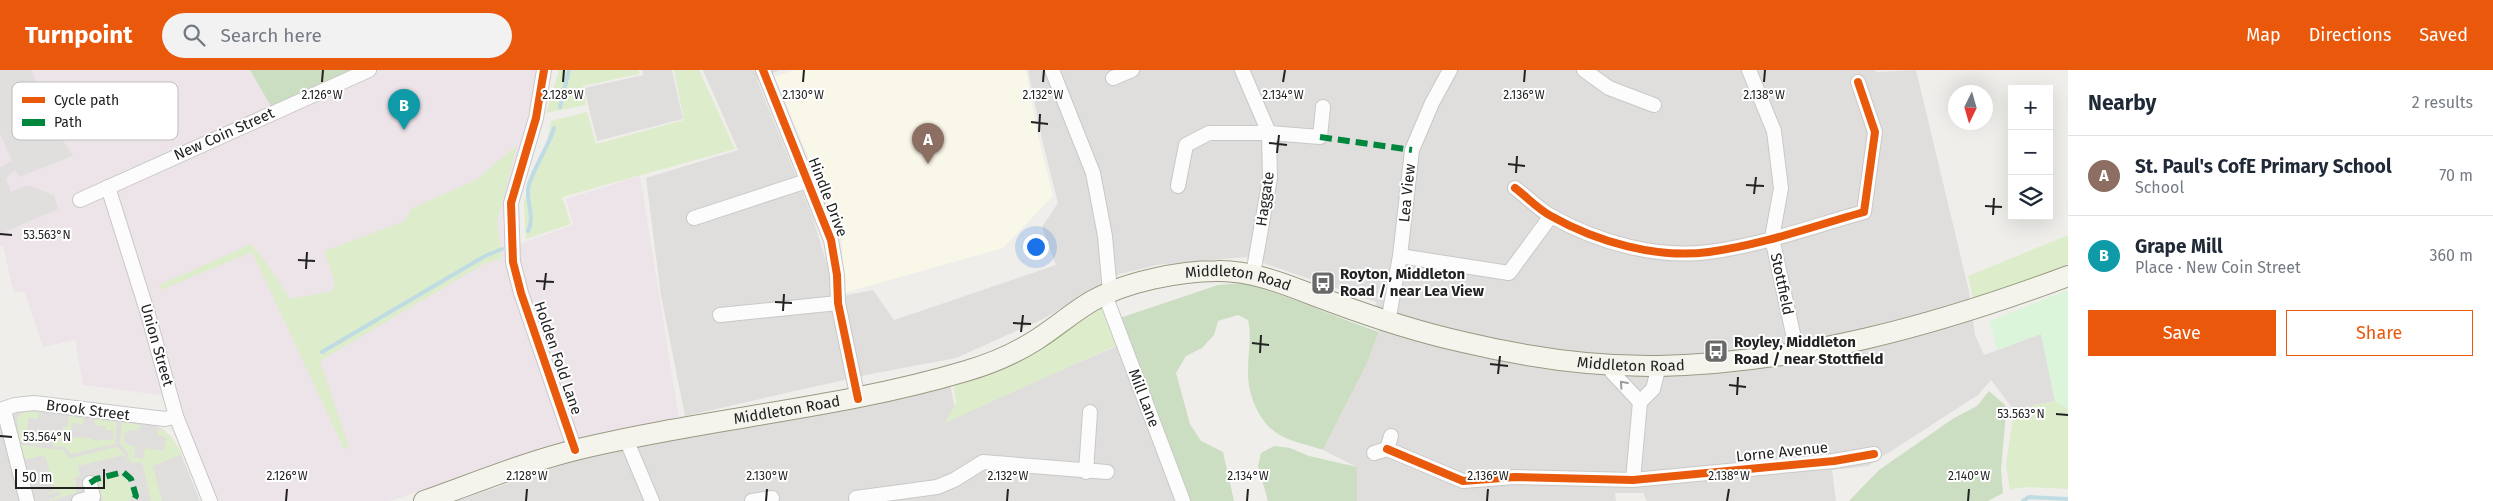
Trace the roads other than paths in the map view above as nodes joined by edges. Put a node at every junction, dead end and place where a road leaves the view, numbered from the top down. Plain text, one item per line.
1 (369, 70) edge
2 (544, 70) edge
3 (763, 70) edge
4 (1052, 70) edge
5 (1132, 70) edge
6 (1242, 70) edge
7 (1450, 70) edge
8 (1584, 70) edge
9 (1749, 70) edge
10 (1112, 78) dead end
11 (1858, 82) dead end
12 (1654, 105) dead end
13 (1324, 108) dead end
14 (1269, 133) junction
15 (807, 181) junction
16 (1178, 186) dead end
17 (108, 188) junction
18 (1515, 188) dead end
19 (80, 200) dead end
20 (1551, 216) junction
21 (694, 218) dead end
22 (1772, 238) junction
23 (1400, 256) junction
24 (1253, 274) junction
25 (2068, 276) edge
26 (1108, 293) junction
27 (838, 302) junction
28 (720, 315) dead end
29 (1388, 322) junction
30 (1797, 352) junction
31 (1611, 364) junction
32 (1659, 366) junction
33 (858, 399) junction
34 (1640, 402) junction
35 (2, 410) edge
36 (1090, 412) dead end
37 (176, 416) junction
38 (626, 439) junction
39 (1384, 446) dead end
40 (576, 450) junction
41 (1874, 454) dead end
42 (1086, 472) junction
43 (1107, 472) dead end
44 (1633, 480) junction
45 (90, 483) dead end
46 (936, 487) junction
47 (772, 498) dead end
48 (856, 498) dead end
49 (94, 499) edge
50 (27, 501) edge
51 (79, 501) edge
52 (210, 501) edge
53 (424, 501) edge
54 (652, 501) edge
55 (752, 501) edge
56 (934, 501) edge
57 (1183, 501) edge

1 - 17 street, New Coin Street
2 - 40 street, Holden Fold Lane
3 - 15 street, Hindle Drive
4 - 26 street, Mill Lane
5 - 10 street
6 - 14 street, Haggate
7 - 23 street, Lea View
8 - 12 street
9 - 22 street, Stottfield
11 - 22 street
13 - 14 street
14 - 16 street
14 - 24 street, Haggate
15 - 21 street
15 - 27 street, Hindle Drive
17 - 19 street, New Coin Street
17 - 37 street, Union Street
18 - 20 street
20 - 22 street
20 - 23 street
22 - 30 street, Stottfield
23 - 29 street, Lea View
24 - 26 main road, Middleton Road
24 - 29 main road, Middleton Road
25 - 30 main road, Middleton Road
26 - 33 main road, Middleton Road
26 - 57 street, Mill Lane
27 - 28 street
27 - 33 street, Hindle Drive
29 - 31 main road, Middleton Road
30 - 32 main road, Middleton Road
31 - 32 main road, Middleton Road
34 -> 31 street
32 - 34 street
33 - 38 main road, Middleton Road
34 - 44 street
35 - 37 street, Brook Street
35 - 50 street
36 - 42 street
37 - 52 street, Union Street
38 - 40 main road, Middleton Road
38 - 54 street
39 - 44 street, Lorne Avenue
40 - 53 main road, Middleton Road
41 - 44 street, Lorne Avenue
42 - 43 street
42 - 46 street
45 - 49 street
46 - 48 street
46 - 56 street
47 - 55 street
49 - 51 street

